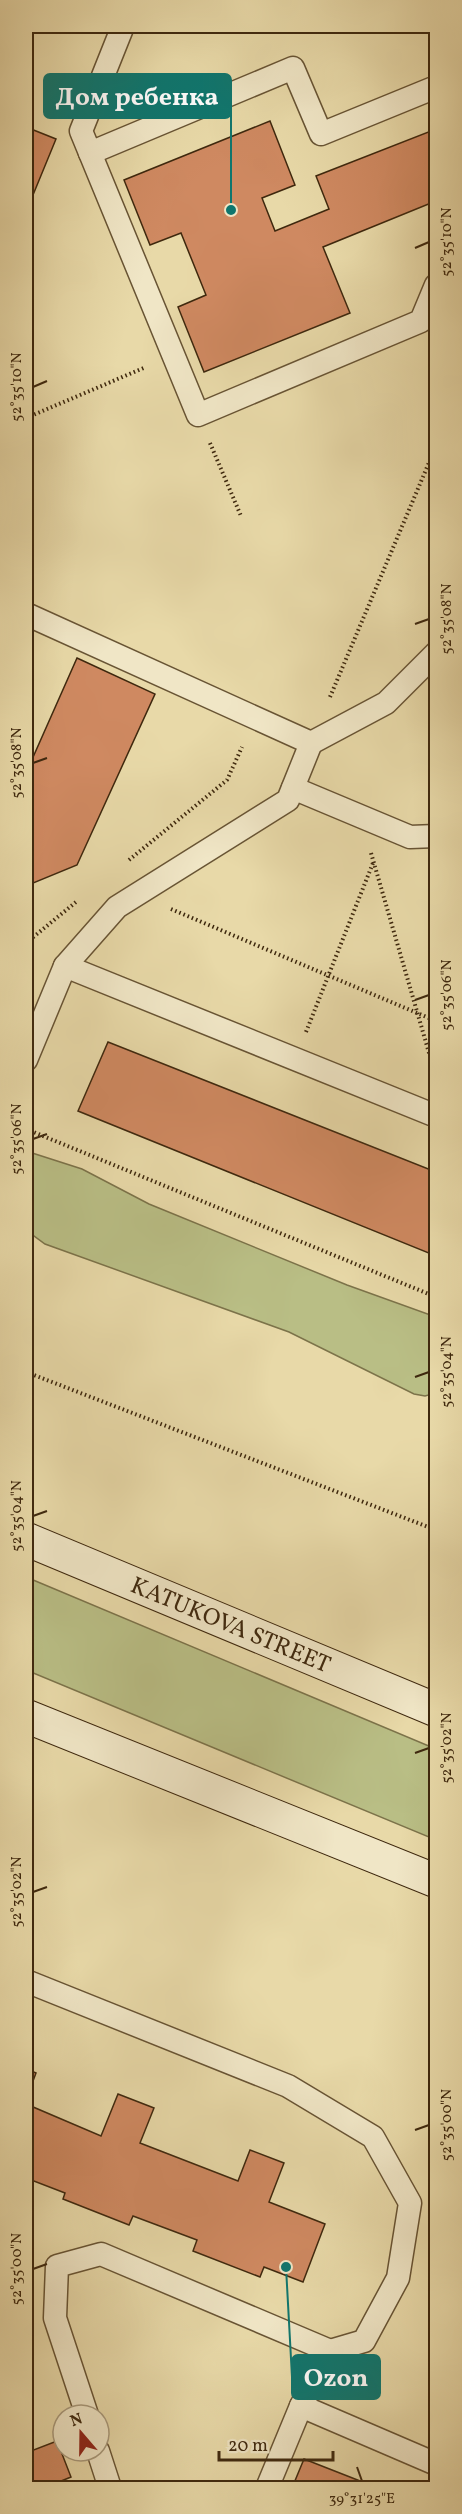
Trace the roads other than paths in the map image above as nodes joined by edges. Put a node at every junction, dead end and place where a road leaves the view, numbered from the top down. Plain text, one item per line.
1 (123, 26) edge
2 (436, 87) edge
3 (90, 153) junction
4 (436, 285) edge
5 (26, 614) edge
6 (436, 653) edge
7 (311, 743) junction
8 (293, 788) junction
9 (436, 836) edge
10 (65, 966) junction
11 (26, 1060) edge
12 (436, 1116) edge
13 (26, 1539) edge
14 (436, 1710) edge
15 (26, 1716) edge
16 (436, 1881) edge
17 (26, 1981) edge
18 (330, 2350) junction
19 (83, 2403) edge
20 (301, 2406) junction
21 (102, 2463) edge
22 (436, 2464) edge
23 (110, 2488) edge
24 (267, 2488) edge

1 - 3 lane
2 - 3 lane
3 - 4 lane
5 - 7 lane
6 - 7 lane
7 - 8 lane
8 - 9 lane
8 - 10 lane
10 - 11 lane
10 - 12 lane
13 - 14 main road, KATUKOVA STREET
15 - 16 main road
17 - 18 lane
18 - 19 lane
18 - 20 lane
20 - 22 lane
20 - 24 lane
21 - 23 lane

